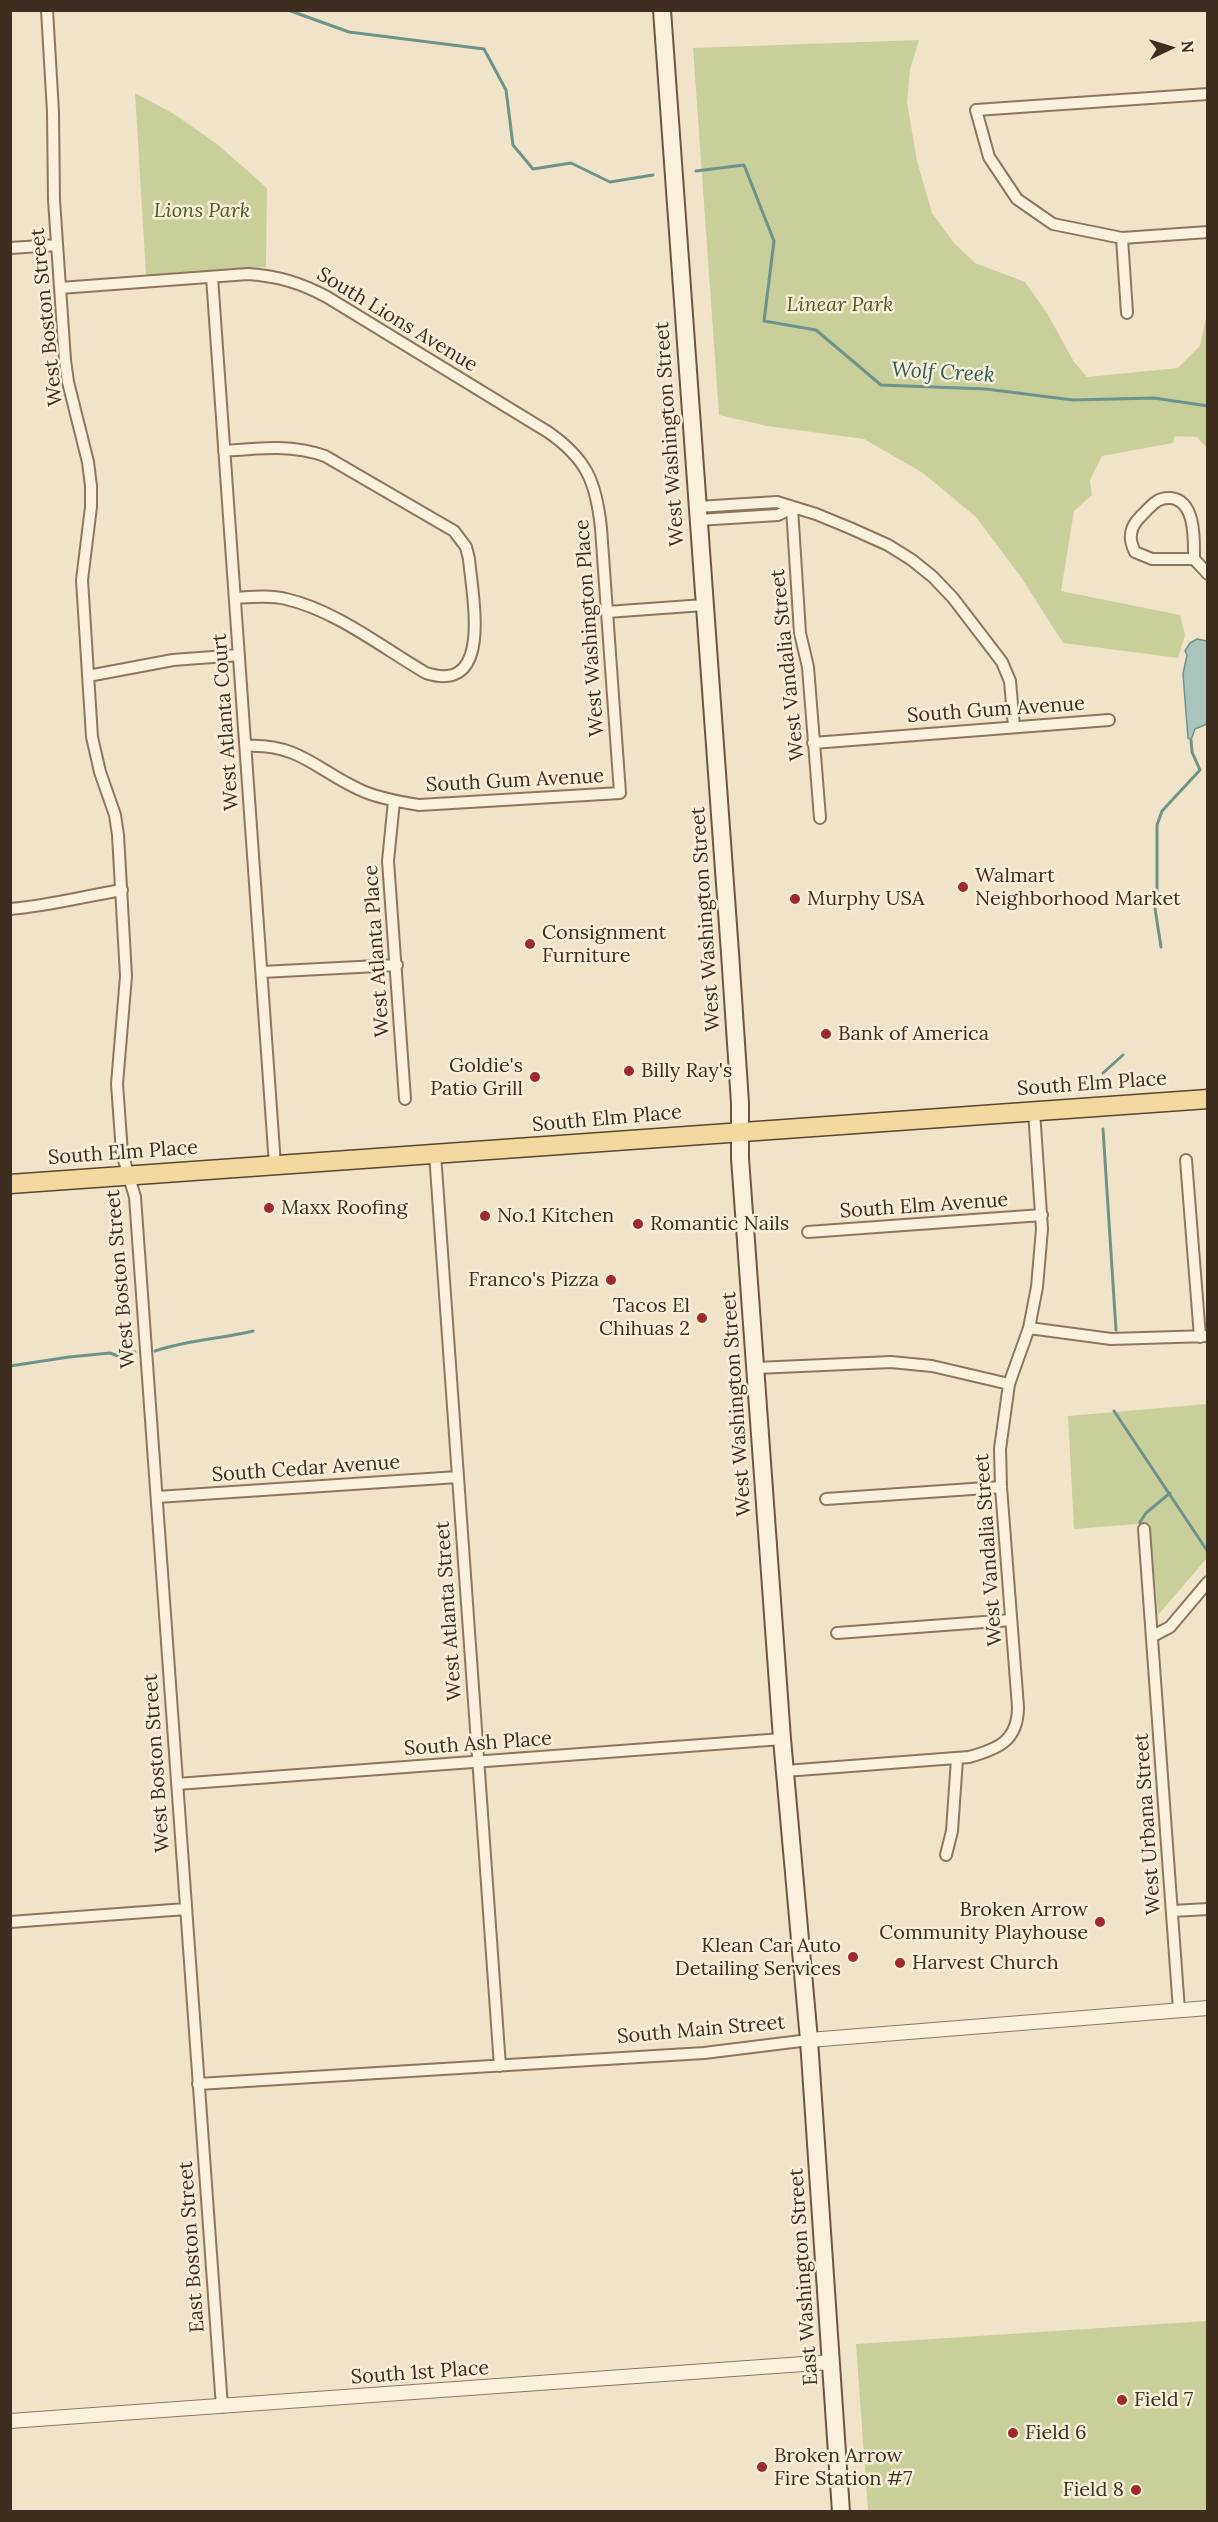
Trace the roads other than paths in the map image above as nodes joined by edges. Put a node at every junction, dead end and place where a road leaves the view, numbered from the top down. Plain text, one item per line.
1 (47, 10) edge
2 (662, 10) edge
3 (1208, 94) edge
4 (1208, 232) edge
5 (1122, 238) junction
6 (57, 245) junction
7 (10, 248) edge
8 (212, 277) junction
9 (60, 288) junction
10 (1127, 313) dead end
11 (224, 451) junction
12 (583, 464) joint
13 (792, 508) junction
14 (697, 514) junction
15 (1194, 559) junction
16 (1208, 574) edge
17 (235, 598) junction
18 (704, 605) junction
19 (607, 612) junction
20 (239, 655) junction
21 (88, 676) junction
22 (1109, 720) dead end
23 (1014, 727) junction
24 (813, 742) junction
25 (246, 746) junction
26 (620, 793) joint
27 (394, 801) junction
28 (820, 818) dead end
29 (122, 890) junction
30 (10, 909) edge
31 (397, 965) junction
32 (262, 972) junction
33 (405, 1099) dead end
34 (1208, 1099) edge
35 (1034, 1111) junction
36 (740, 1131) junction
37 (435, 1154) junction
38 (1186, 1160) dead end
39 (275, 1165) junction
40 (128, 1175) junction
41 (10, 1184) edge
42 (1042, 1215) junction
43 (808, 1232) dead end
44 (1029, 1328) junction
45 (1204, 1336) edge
46 (756, 1368) junction
47 (1009, 1384) junction
48 (458, 1477) junction
49 (1001, 1487) junction
50 (157, 1497) junction
51 (826, 1499) dead end
52 (1144, 1529) dead end
53 (1208, 1582) edge
54 (1011, 1620) junction
55 (837, 1633) dead end
56 (1153, 1636) junction
57 (782, 1739) junction
58 (957, 1759) junction
59 (478, 1762) junction
60 (785, 1772) junction
61 (177, 1784) junction
62 (946, 1855) dead end
63 (186, 1909) junction
64 (1208, 1909) edge
65 (1172, 1911) junction
66 (10, 1922) edge
67 (1208, 2008) edge
68 (1179, 2010) junction
69 (809, 2040) junction
70 (500, 2066) junction
71 (198, 2084) junction
72 (831, 2362) junction
73 (222, 2407) junction
74 (10, 2421) edge
75 (841, 2511) edge

1 - 6 street, West Boston Street
2 - 14 main road, West Washington Street
3 - 5 street
4 - 5 street
5 - 10 street
6 - 7 street
6 - 9 street, West Boston Street
8 - 9 street, South Lions Avenue
8 - 11 street, West Atlanta Court
8 - 12 street, South Lions Avenue
9 - 21 street, West Boston Street
11 - 17 street, West Atlanta Court
11 - 17 street
12 - 19 street, West Washington Place
13 - 14 street
13 - 23 street
13 - 24 street, West Vandalia Street
14 - 18 main road, West Washington Street
15 - 15 street
15 - 16 street
17 - 20 street, West Atlanta Court
18 - 19 street
18 - 36 main road, West Washington Street
19 - 26 street, West Washington Place
20 - 21 street
20 - 25 street, West Atlanta Court
21 - 29 street, West Boston Street
22 - 23 street, South Gum Avenue
23 - 24 street, South Gum Avenue
24 - 28 street, West Vandalia Street
25 - 27 street, South Gum Avenue
25 - 32 street, West Atlanta Court
26 - 27 street, South Gum Avenue
27 - 31 street, West Atlanta Place
29 - 30 street
29 - 40 street, West Boston Street
31 - 32 street
31 - 33 street, West Atlanta Place
32 - 39 street, West Atlanta Court
34 - 35 main road, South Elm Place
35 - 36 main road, South Elm Place
35 - 42 street, West Vandalia Street
36 - 37 main road, South Elm Place
36 - 46 main road, West Washington Street
37 - 39 main road, South Elm Place
37 - 48 street, West Atlanta Street
38 - 45 street
39 - 40 main road, South Elm Place
40 - 41 main road, South Elm Place
40 - 50 street, West Boston Street
42 - 43 street, South Elm Avenue
42 - 44 street, West Vandalia Street
44 - 45 street
44 - 47 street, West Vandalia Street
46 - 47 street
46 - 57 main road, West Washington Street
47 - 49 street, West Vandalia Street
48 - 50 street, South Cedar Avenue
48 - 59 street, West Atlanta Street
49 - 51 street
49 - 54 street, West Vandalia Street
50 - 61 street, West Boston Street
52 - 56 street, West Urbana Street
53 - 56 street
54 - 55 street
54 - 58 street, West Vandalia Street
56 - 65 street, West Urbana Street
57 - 59 street, South Ash Place
57 - 60 main road, West Washington Street
58 - 60 street
58 - 62 street
59 - 61 street, South Ash Place
59 - 70 street, West Atlanta Street
60 - 69 main road, West Washington Street
61 - 63 street, West Boston Street
63 - 66 street
63 - 71 street, West Boston Street
64 - 65 street
65 - 68 street, West Urbana Street
67 - 68 street, South Main Street
68 - 69 street, South Main Street
69 - 70 street, South Main Street
69 - 72 main road, East Washington Street
70 - 71 street, South Main Street
71 - 73 street, East Boston Street
72 - 73 street, South 1st Place
72 - 75 main road, East Washington Street
73 - 74 street, South 1st Place

